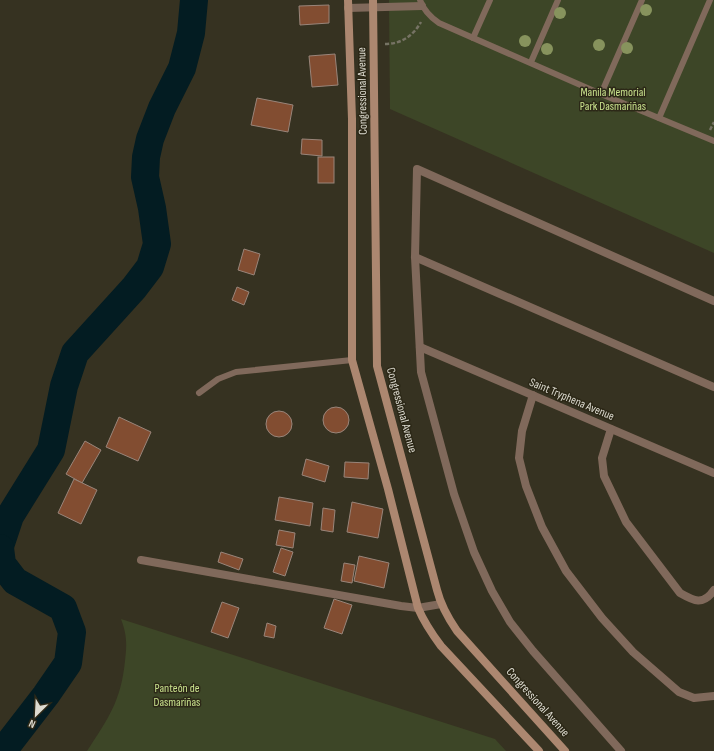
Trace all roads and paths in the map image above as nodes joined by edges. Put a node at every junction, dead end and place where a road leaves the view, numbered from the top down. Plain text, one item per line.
1 (490, 0) edge
2 (558, 0) edge
3 (642, 0) edge
4 (710, 0) edge
5 (421, 3) edge
6 (348, 4) edge
7 (373, 4) edge
8 (427, 13) junction
9 (473, 38) junction
10 (374, 44) junction
11 (531, 62) junction
12 (601, 94) junction
13 (659, 118) junction
14 (714, 141) edge
15 (415, 257) junction
16 (714, 301) edge
17 (420, 347) junction
18 (352, 360) junction
19 (714, 387) edge
20 (199, 393) dead end
21 (533, 395) junction
22 (611, 429) junction
23 (714, 473) edge
24 (141, 560) dead end
25 (714, 590) edge
26 (441, 604) junction
27 (418, 608) junction
28 (714, 696) edge
29 (539, 751) edge
30 (565, 751) edge
31 (621, 751) edge

1 - 9 lane
2 - 11 lane
3 - 12 lane
4 - 13 lane
5 - 7 street
5 - 8 lane
6 - 7 street
6 - 18 main road, Congressional Avenue
7 - 10 main road, Congressional Avenue
8 - 9 lane
8 - 10 path
9 - 11 lane
10 - 26 main road, Congressional Avenue
11 - 12 lane
12 - 13 lane
13 - 14 lane
15 - 16 street
15 - 17 street
15 - 19 street
17 - 21 street, Saint Tryphena Avenue
17 - 31 street
18 - 20 lane
18 - 27 main road, Congressional Avenue
21 - 22 street, Saint Tryphena Avenue
21 - 28 street
22 - 23 street, Saint Tryphena Avenue
22 - 25 street
24 - 27 street
26 - 27 street
26 - 30 main road, Congressional Avenue
27 - 29 main road, Congressional Avenue

